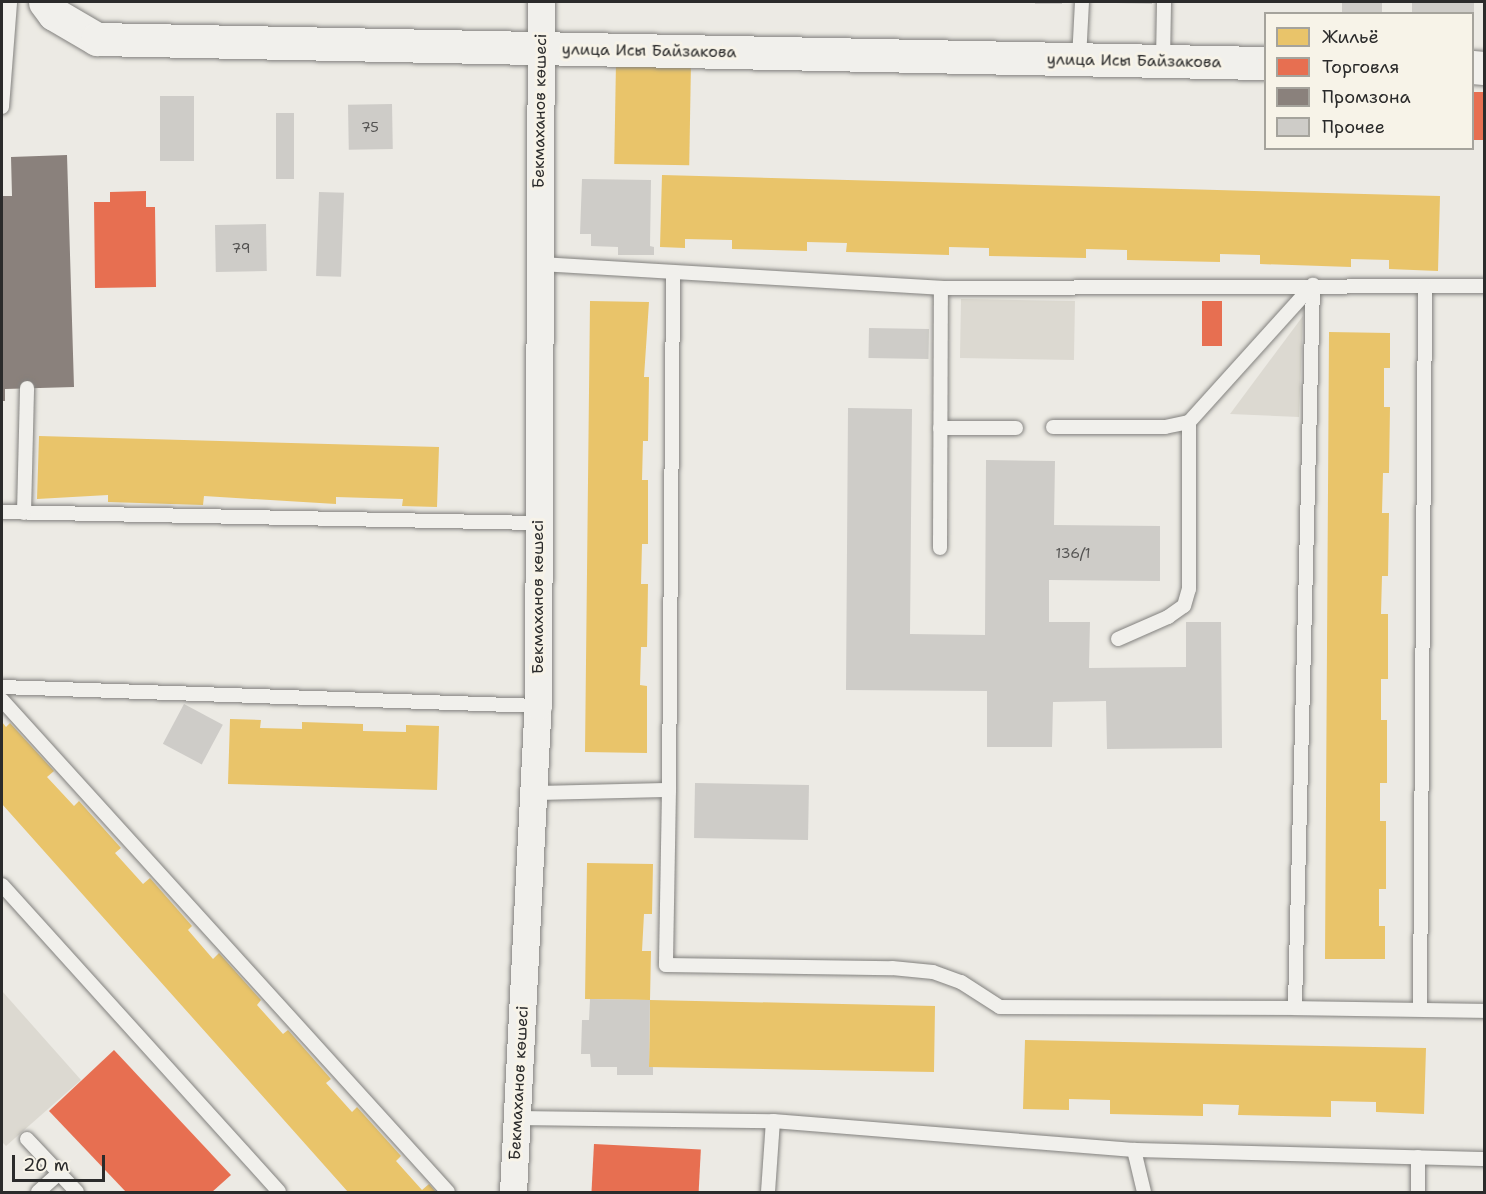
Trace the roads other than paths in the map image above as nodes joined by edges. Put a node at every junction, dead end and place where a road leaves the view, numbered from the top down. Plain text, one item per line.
1 (10, 2) edge
2 (45, 2) edge
3 (541, 2) edge
4 (1082, 2) edge
5 (1164, 2) edge
6 (541, 48) junction
7 (1079, 59) junction
8 (1162, 61) junction
9 (1264, 63) edge
10 (2, 107) edge
11 (539, 264) junction
12 (673, 275) junction
13 (1313, 285) junction
14 (1425, 286) junction
15 (1485, 286) edge
16 (941, 288) junction
17 (27, 388) dead end
18 (1189, 422) junction
19 (1053, 427) dead end
20 (940, 428) junction
21 (1016, 428) dead end
22 (2, 512) edge
23 (24, 513) junction
24 (537, 523) junction
25 (940, 548) dead end
26 (1118, 639) dead end
27 (2, 687) edge
28 (2, 700) edge
29 (538, 706) junction
30 (669, 790) junction
31 (534, 793) junction
32 (2, 885) edge
33 (1295, 1008) junction
34 (1420, 1008) junction
35 (1485, 1011) edge
36 (516, 1118) junction
37 (773, 1121) junction
38 (27, 1139) dead end
39 (1134, 1150) junction
40 (1418, 1157) junction
41 (1485, 1159) edge
42 (59, 1173) junction
43 (38, 1192) edge
44 (77, 1192) edge
45 (279, 1192) edge
46 (448, 1192) edge
47 (513, 1192) edge
48 (768, 1192) edge
49 (1144, 1192) edge
50 (1418, 1192) edge

1 - 10 lane
2 - 6 street, улица Исы Байзакова
3 - 6 street, Бекмаханов көшесі
4 - 7 lane
5 - 8 lane
6 - 7 street, улица Исы Байзакова
6 - 11 street, Бекмаханов көшесі
7 - 8 street, улица Исы Байзакова
8 - 9 street, улица Исы Байзакова
11 - 12 lane
11 - 24 street, Бекмаханов көшесі
12 - 16 lane
12 - 30 lane
13 - 14 lane
13 - 16 lane
13 - 18 lane
13 - 33 lane
14 - 15 lane
14 - 34 lane
16 - 20 lane
17 - 23 lane
18 - 19 lane
18 - 26 lane
20 - 21 lane
20 - 25 lane
22 - 23 lane
23 - 24 lane
24 - 29 street, Бекмаханов көшесі
27 - 29 lane
28 - 46 lane
29 - 31 street, Бекмаханов көшесі
30 - 31 lane
30 - 33 lane
31 - 36 street, Бекмаханов көшесі
32 - 45 lane
33 - 34 lane
34 - 35 lane
36 - 37 lane
36 - 47 street, Бекмаханов көшесі
37 - 39 lane
37 - 48 lane
38 - 42 lane
39 - 40 lane
39 - 49 lane
40 - 41 lane
40 - 50 lane
42 - 43 lane
42 - 44 lane

